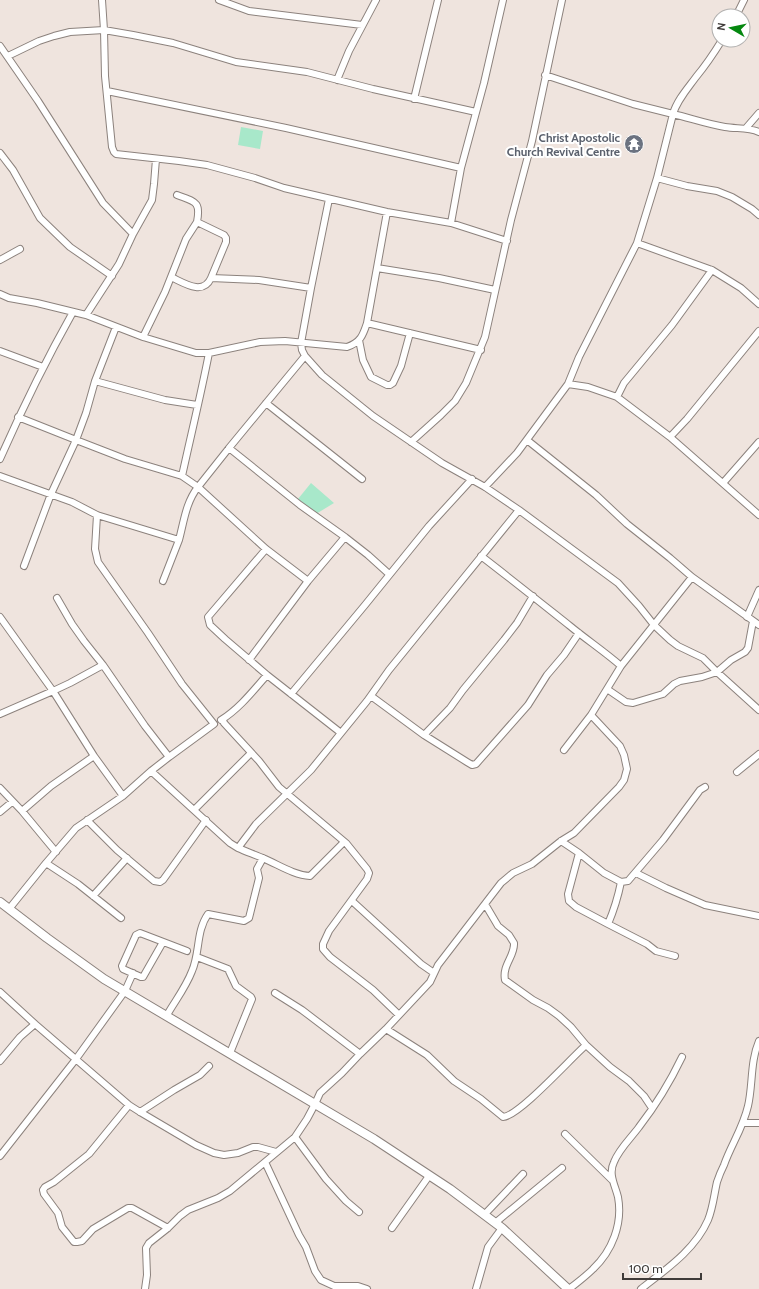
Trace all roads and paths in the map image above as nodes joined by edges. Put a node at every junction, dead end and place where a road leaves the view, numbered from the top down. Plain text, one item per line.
1 (102, 0) edge
2 (219, 0) edge
3 (376, 0) edge
4 (438, 0) edge
5 (503, 0) edge
6 (562, 0) edge
7 (362, 25) junction
8 (104, 30) junction
9 (0, 46) edge
10 (717, 48) edge
11 (8, 56) junction
12 (545, 75) junction
13 (337, 80) junction
14 (108, 91) junction
15 (414, 99) junction
16 (476, 112) junction
17 (759, 113) edge
18 (673, 114) junction
19 (746, 128) junction
20 (759, 132) edge
21 (0, 153) edge
22 (156, 159) junction
23 (461, 168) junction
24 (657, 178) junction
25 (177, 195) dead end
26 (329, 199) junction
27 (387, 212) junction
28 (759, 215) edge
29 (197, 222) junction
30 (451, 223) junction
31 (133, 234) junction
32 (507, 241) junction
33 (637, 242) junction
34 (20, 249) dead end
35 (0, 260) edge
36 (377, 268) junction
37 (712, 270) junction
38 (112, 276) junction
39 (171, 277) junction
40 (211, 278) junction
41 (311, 288) junction
42 (495, 290) junction
43 (0, 294) edge
44 (759, 304) edge
45 (73, 312) junction
46 (86, 315) junction
47 (367, 323) junction
48 (116, 327) junction
49 (759, 331) edge
50 (410, 333) junction
51 (144, 337) junction
52 (359, 340) junction
53 (301, 343) junction
54 (481, 350) junction
55 (0, 351) edge
56 (209, 353) junction
57 (305, 356) junction
58 (43, 367) junction
59 (95, 381) junction
60 (568, 384) junction
61 (617, 397) junction
62 (266, 403) junction
63 (197, 405) junction
64 (18, 417) junction
65 (670, 437) junction
66 (76, 440) junction
67 (527, 440) junction
68 (411, 442) junction
69 (759, 442) edge
70 (229, 448) junction
71 (0, 459) edge
72 (0, 476) edge
73 (182, 476) junction
74 (362, 479) dead end
75 (472, 479) junction
76 (723, 483) junction
77 (198, 487) junction
78 (485, 487) junction
79 (51, 494) junction
80 (519, 510) junction
81 (97, 515) junction
82 (759, 515) edge
83 (345, 537) junction
84 (179, 540) junction
85 (266, 549) junction
86 (481, 556) junction
87 (24, 566) dead end
88 (389, 574) junction
89 (692, 578) junction
90 (163, 581) dead end
91 (308, 582) junction
92 (759, 590) edge
93 (533, 596) junction
94 (57, 598) dead end
95 (0, 617) edge
96 (747, 617) junction
97 (753, 621) junction
98 (654, 625) junction
99 (759, 625) edge
100 (579, 633) junction
101 (249, 660) junction
102 (103, 665) junction
103 (621, 666) junction
104 (716, 672) junction
105 (267, 675) junction
106 (607, 688) junction
107 (53, 691) junction
108 (291, 694) junction
109 (371, 696) junction
110 (759, 710) edge
111 (0, 714) edge
112 (591, 715) junction
113 (222, 719) junction
114 (214, 724) junction
115 (341, 733) junction
116 (424, 735) junction
117 (564, 750) dead end
118 (251, 753) junction
119 (759, 754) edge
120 (94, 756) junction
121 (169, 757) junction
122 (151, 772) junction
123 (737, 772) dead end
124 (704, 787) dead end
125 (0, 788) edge
126 (287, 794) junction
127 (123, 796) junction
128 (12, 802) junction
129 (194, 810) junction
130 (22, 811) junction
131 (0, 812) edge
132 (87, 820) junction
133 (206, 820) junction
134 (561, 841) junction
135 (344, 842) junction
136 (238, 848) junction
137 (56, 852) junction
138 (580, 853) junction
139 (127, 858) junction
140 (263, 858) junction
141 (46, 863) junction
142 (636, 873) junction
143 (621, 882) junction
144 (93, 896) junction
145 (352, 901) junction
146 (1, 904) edge
147 (485, 904) junction
148 (10, 909) junction
149 (755, 915) edge
150 (121, 918) dead end
151 (608, 924) junction
152 (163, 942) junction
153 (187, 951) dead end
154 (676, 956) dead end
155 (197, 957) junction
156 (132, 973) junction
157 (434, 973) junction
158 (126, 991) junction
159 (0, 992) edge
160 (276, 994) dead end
161 (167, 1015) junction
162 (399, 1015) junction
163 (35, 1024) junction
164 (386, 1028) junction
165 (759, 1041) edge
166 (586, 1045) junction
167 (230, 1053) junction
168 (360, 1054) junction
169 (682, 1057) dead end
170 (76, 1059) junction
171 (0, 1061) edge
172 (209, 1066) dead end
173 (315, 1104) junction
174 (129, 1105) junction
175 (652, 1108) junction
176 (140, 1112) junction
177 (744, 1123) junction
178 (759, 1123) edge
179 (565, 1134) dead end
180 (295, 1137) junction
181 (276, 1152) junction
182 (0, 1156) edge
183 (265, 1162) junction
184 (562, 1168) dead end
185 (523, 1174) dead end
186 (430, 1176) junction
187 (612, 1180) junction
188 (359, 1212) dead end
189 (484, 1215) junction
190 (495, 1223) junction
191 (168, 1228) junction
192 (392, 1228) dead end
193 (502, 1228) junction
194 (357, 1287) edge
195 (145, 1289) edge
196 (367, 1289) edge
197 (476, 1289) edge
198 (569, 1289) edge
199 (641, 1289) edge

1 - 8 street
2 - 7 street
3 - 7 street
4 - 15 street
5 - 16 street
6 - 12 street
7 - 13 street
8 - 11 street
8 - 13 street
8 - 14 street
9 - 11 street
10 - 18 street
11 - 31 street
12 - 18 street
12 - 32 street
13 - 15 street
14 - 22 street
14 - 23 street
15 - 16 street
16 - 23 street
17 - 19 street
18 - 19 street
18 - 24 street
19 - 20 street
21 - 38 street
22 - 26 street
22 - 31 street
23 - 30 street
24 - 28 street
24 - 33 street
25 - 29 street
26 - 27 street
26 - 41 street
27 - 30 street
27 - 36 street
29 - 39 street
29 - 40 street
30 - 32 street
31 - 38 street
32 - 42 street
33 - 37 street
33 - 60 street
34 - 35 street
36 - 42 street
36 - 47 street
37 - 44 street
37 - 61 street
38 - 46 street
39 - 40 street
39 - 51 street
40 - 41 street
41 - 53 street
42 - 54 street
43 - 45 street
45 - 46 street
45 - 58 street
46 - 48 street
47 - 50 street
47 - 52 street
48 - 51 street
48 - 59 street
49 - 65 street
50 - 52 street
50 - 54 street
51 - 56 street
52 - 53 street
53 - 56 street
53 - 57 street
54 - 68 street
55 - 58 street
56 - 63 street
57 - 62 street
57 - 68 street
58 - 64 street
59 - 63 street
59 - 66 street
60 - 61 street
60 - 67 street
61 - 65 street
62 - 70 street
62 - 74 street
63 - 73 street
64 - 66 street
64 - 71 street
65 - 76 street
66 - 73 street
66 - 79 street
67 - 78 street
67 - 89 street
68 - 75 street
69 - 76 street
70 - 77 street
70 - 83 street
72 - 79 street
73 - 77 street
75 - 78 street
75 - 88 street
76 - 82 street
77 - 84 street
77 - 85 street
78 - 80 street
79 - 81 street
79 - 87 street
80 - 86 street
80 - 98 street
81 - 84 street
81 - 114 street
83 - 88 street
83 - 91 street
84 - 90 street
85 - 91 street
85 - 101 street
86 - 93 street
86 - 109 street
88 - 108 street
89 - 96 street
89 - 98 street
91 - 101 street
92 - 96 street
93 - 100 street
93 - 116 street
94 - 102 street
95 - 107 street
96 - 97 street
97 - 99 street
97 - 104 street
98 - 103 street
98 - 104 street
100 - 103 street
100 - 116 street
101 - 105 street
102 - 107 street
102 - 121 street
103 - 106 street
104 - 106 street
104 - 110 street
105 - 108 street
105 - 113 street
106 - 112 street
107 - 111 street
107 - 120 street
108 - 115 street
109 - 115 street
109 - 116 street
112 - 117 street
112 - 134 street
113 - 114 street
113 - 118 street
114 - 121 street
115 - 126 street
118 - 126 street
118 - 129 street
119 - 123 street
120 - 127 street
120 - 130 street
121 - 122 street
122 - 127 street
122 - 129 street
124 - 142 street
125 - 128 street
126 - 135 street
126 - 136 street
127 - 132 street
128 - 130 street
128 - 131 street
129 - 133 street
130 - 137 street
132 - 137 street
132 - 139 street
133 - 136 street
133 - 139 street
134 - 138 street
134 - 147 street
135 - 140 street
135 - 145 street
136 - 140 street
137 - 141 street
138 - 143 street
138 - 151 street
139 - 144 street
140 - 155 street
141 - 144 street
141 - 148 street
142 - 143 street
142 - 149 street
143 - 151 street
144 - 150 street
145 - 157 street
145 - 162 street
146 - 148 main road
147 - 157 street
147 - 166 street
148 - 158 main road
151 - 154 street
152 - 153 street
152 - 156 street
152 - 156 street
155 - 161 street
155 - 167 street
156 - 158 street
157 - 162 street
158 - 161 main road
158 - 170 street
159 - 163 street
160 - 168 street
161 - 167 main road
162 - 164 street
163 - 170 street
163 - 171 street
164 - 166 street
164 - 168 street
165 - 177 street
166 - 175 street
167 - 173 main road
168 - 173 street
169 - 175 street
170 - 174 street
170 - 182 street
172 - 176 street
173 - 180 street
173 - 186 main road
174 - 176 street
174 - 191 street
175 - 187 street
176 - 181 street
177 - 178 street
177 - 199 street
179 - 187 street
180 - 181 street
180 - 188 street
181 - 183 street
183 - 191 street
183 - 194 street
184 - 190 street
185 - 189 street
186 - 189 main road
186 - 192 street
187 - 198 street
189 - 190 main road
190 - 193 main road
191 - 195 street
193 - 197 street
193 - 198 main road
194 - 196 street

